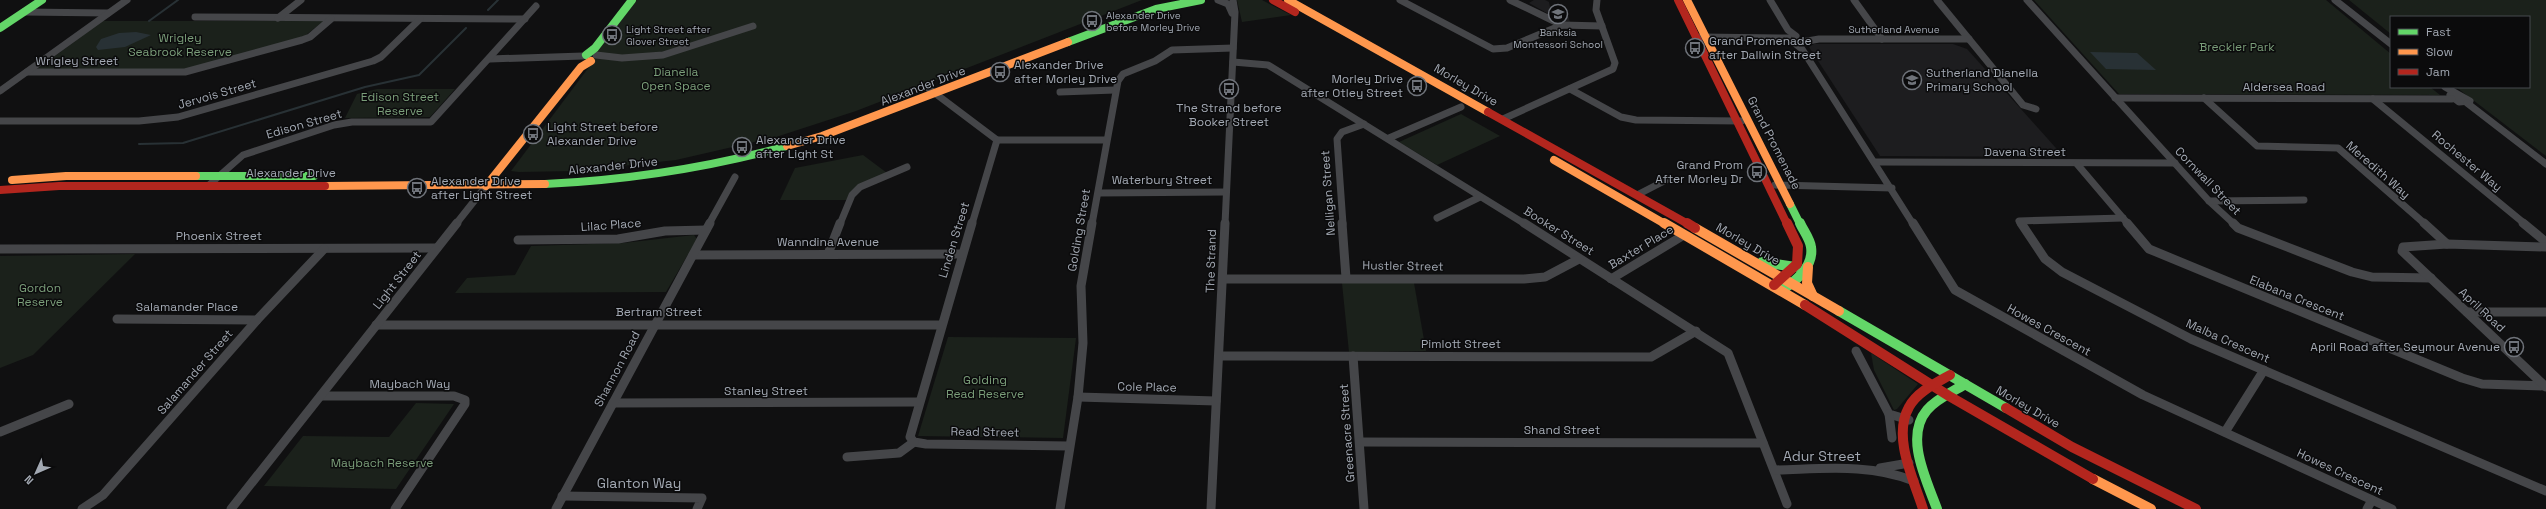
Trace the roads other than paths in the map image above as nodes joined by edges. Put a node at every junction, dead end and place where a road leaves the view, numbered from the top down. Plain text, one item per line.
1 (42, 0) edge
2 (127, 0) edge
3 (301, 0) edge
4 (632, 0) edge
5 (1157, 0) edge
6 (1201, 0) edge
7 (1218, 0) edge
8 (1233, 0) edge
9 (1273, 0) edge
10 (1288, 0) edge
11 (1400, 0) edge
12 (1510, 0) edge
13 (1597, 0) edge
14 (1678, 0) edge
15 (1687, 0) edge
16 (1770, 0) edge
17 (1854, 0) edge
18 (1937, 0) edge
19 (2027, 0) edge
20 (2335, 0) edge
21 (536, 6) dead end
22 (24, 12) junction
23 (108, 13) junction
24 (1234, 15) junction
25 (195, 17) dead end
26 (278, 18) junction
27 (420, 18) junction
28 (525, 18) junction
29 (331, 19) junction
30 (1562, 25) junction
31 (753, 26) dead end
32 (1602, 26) junction
33 (0, 28) edge
34 (1702, 39) junction
35 (1795, 39) junction
36 (1882, 39) junction
37 (1969, 39) junction
38 (2390, 43) edge
39 (1233, 48) junction
40 (588, 58) junction
41 (490, 59) junction
42 (1233, 62) junction
43 (27, 72) junction
44 (2447, 88) edge
45 (1115, 90) junction
46 (1570, 90) junction
47 (0, 91) edge
48 (932, 91) junction
49 (1060, 92) dead end
50 (2453, 96) junction
51 (2115, 98) junction
52 (2204, 98) junction
53 (2373, 99) junction
54 (1461, 107) junction
55 (2036, 109) dead end
56 (1735, 119) junction
57 (1748, 119) junction
58 (1503, 120) junction
59 (0, 121) edge
60 (1364, 124) junction
61 (1389, 138) junction
62 (997, 140) junction
63 (1106, 140) junction
64 (1547, 145) junction
65 (1536, 150) junction
66 (1876, 162) junction
67 (2175, 163) junction
68 (2077, 164) junction
69 (2546, 164) edge
70 (907, 167) dead end
71 (219, 176) junction
72 (492, 177) junction
73 (735, 177) dead end
74 (1670, 178) dead end
75 (0, 182) edge
76 (209, 186) junction
77 (486, 186) junction
78 (1770, 188) junction
79 (1783, 188) junction
80 (1892, 188) junction
81 (0, 190) edge
82 (1225, 192) junction
83 (1098, 193) junction
84 (1637, 195) junction
85 (1480, 197) junction
86 (2304, 200) dead end
87 (2209, 201) junction
88 (1437, 218) dead end
89 (2123, 218) junction
90 (706, 230) junction
91 (1684, 235) junction
92 (518, 240) dead end
93 (2546, 242) edge
94 (2447, 244) junction
95 (2546, 247) edge
96 (437, 248) junction
97 (0, 249) edge
98 (324, 249) junction
99 (828, 254) junction
100 (962, 254) junction
101 (693, 255) junction
102 (1579, 260) junction
103 (1752, 260) junction
104 (1795, 267) junction
105 (1808, 267) junction
106 (1346, 278) junction
107 (1783, 278) junction
108 (2430, 278) junction
109 (1223, 279) junction
110 (1611, 279) junction
111 (1791, 284) junction
112 (1777, 288) junction
113 (1813, 296) junction
114 (2467, 312) junction
115 (2546, 312) edge
116 (117, 319) dead end
117 (257, 320) junction
118 (655, 324) junction
119 (376, 325) junction
120 (942, 325) junction
121 (1696, 331) junction
122 (1856, 351) dead end
123 (1220, 356) junction
124 (1353, 356) junction
125 (2264, 370) junction
126 (1950, 376) junction
127 (1965, 384) junction
128 (1932, 386) junction
129 (2546, 387) edge
130 (321, 396) junction
131 (1949, 396) junction
132 (1078, 397) junction
133 (1216, 401) junction
134 (919, 402) junction
135 (613, 403) junction
136 (69, 404) dead end
137 (1889, 414) junction
138 (1904, 418) junction
139 (1918, 422) junction
140 (0, 432) edge
141 (2225, 432) junction
142 (1892, 438) dead end
143 (914, 442) junction
144 (1360, 442) junction
145 (1764, 444) junction
146 (1069, 446) junction
147 (847, 457) dead end
148 (1909, 463) junction
149 (1870, 469) junction
150 (1775, 470) junction
151 (1915, 481) junction
152 (2546, 491) edge
153 (562, 496) junction
154 (2372, 500) junction
155 (1786, 504) dead end
156 (82, 509) edge
157 (232, 509) edge
158 (395, 509) edge
159 (556, 509) edge
160 (697, 509) edge
161 (1060, 509) edge
162 (1211, 509) edge
163 (1364, 509) edge
164 (1923, 509) edge
165 (1937, 509) edge
166 (2151, 509) edge
167 (2196, 509) edge
168 (2367, 509) edge
169 (2392, 509) edge

1 - 22 main road
2 - 23 street
3 - 26 street
4 - 40 main road, Light Street
5 - 48 main road, Alexander Drive
6 - 48 main road, Alexander Drive
7 - 24 street
8 - 24 street, The Strand
9 - 54 main road, Morley Drive
10 - 58 main road, Morley Drive
11 - 30 street
12 - 30 street
13 - 32 street
14 - 34 main road, Grand Promenade
15 - 34 main road, Grand Promenade
16 - 35 street, Howes Crescent
17 - 36 street
18 - 37 street
19 - 51 street, Cornwall Street
20 - 38 street
21 - 28 street, Edison Street
22 - 23 street
22 - 33 main road
23 - 43 street
24 - 39 street, The Strand
25 - 26 street
26 - 29 street
27 - 28 street
27 - 29 street
27 - 59 street, Jervois Street
28 - 41 street, Edison Street
29 - 43 street, Wrigley Street
30 - 32 street
31 - 40 street
32 - 46 street
34 - 35 street, Sutherland Avenue
34 - 56 main road, Grand Promenade
34 - 57 main road, Grand Promenade
35 - 36 street, Sutherland Avenue
35 - 66 street, Howes Crescent
36 - 37 street, Sutherland Avenue
37 - 55 street
39 - 42 street, The Strand
39 - 45 street, Golding Street
40 - 41 street
40 - 72 main road, Light Street
41 - 71 street, Edison Street
42 - 60 street, Booker Street
42 - 82 street, The Strand
43 - 47 street
44 - 50 street
45 - 49 street
45 - 63 street, Golding Street
46 - 56 street
46 - 58 street
48 - 62 street
48 - 72 main road, Alexander Drive
48 - 77 main road, Alexander Drive
50 - 53 street, Aldersea Road
50 - 69 street
51 - 52 street, Aldersea Road
51 - 67 street, Cornwall Street
52 - 53 street, Aldersea Road
52 - 94 street, Meredith Way
53 - 93 street, Rochester Way
54 - 61 street
54 - 65 main road, Morley Drive
56 - 57 street
56 - 78 main road, Grand Promenade
57 - 79 main road, Grand Promenade
58 - 64 main road, Morley Drive
60 - 61 street, Booker Street
60 - 106 street, Nelligan Street
61 - 85 street, Booker Street
62 - 63 street
62 - 100 street, Linden Street
63 - 83 street, Golding Street
64 - 65 main road
64 - 84 main road, Morley Drive
65 - 91 main road, Morley Drive
66 - 68 street, Davena Street
66 - 80 street, Howes Crescent
67 - 68 street, Davena Street
67 - 87 street, Cornwall Street
68 - 89 street, Elabana Crescent
70 - 99 street
71 - 72 main road, Alexander Drive
71 - 75 main road, Alexander Drive
71 - 76 street, Edison Street
72 - 77 main road, Light Street
73 - 90 street, Shannon Road
74 - 84 street
76 - 77 main road, Alexander Drive
76 - 81 main road, Alexander Drive
77 - 96 street, Light Street
78 - 79 street
78 - 104 main road, Grand Promenade
79 - 80 street
79 - 105 main road, Grand Promenade
80 - 141 street, Howes Crescent
82 - 83 street, Waterbury Street
82 - 109 street, The Strand
83 - 132 street, Golding Street
84 - 103 main road, Morley Drive
85 - 88 street
85 - 102 street, Booker Street
86 - 87 street
87 - 108 street, Cornwall Street
89 - 125 street, Malba Crescent
89 - 129 street, Elabana Crescent
90 - 92 street, Lilac Place
90 - 101 street, Shannon Road
91 - 110 street, Baxter Place
91 - 112 main road, Morley Drive
94 - 95 street
94 - 108 street, April Road
96 - 98 street, Phoenix Street
96 - 119 street, Light Street
97 - 98 street, Phoenix Street
98 - 117 street, Salamander Street
99 - 100 street, Wanndina Avenue
99 - 101 street, Wanndina Avenue
100 - 120 street, Linden Street
101 - 118 street, Shannon Road
102 - 106 street, Hustler Street
102 - 110 street, Booker Street
103 - 104 main road
103 - 107 main road, Morley Drive
104 - 107 main road
105 - 111 main road
105 - 113 main road, Grand Promenade
106 - 109 street, Hustler Street
107 - 111 main road, Morley Drive
107 - 112 main road
108 - 114 street, April Road
109 - 123 street, The Strand
110 - 121 street, Booker Street
111 - 112 main road
111 - 113 main road, Morley Drive
112 - 128 main road, Morley Drive
113 - 126 main road, Morley Drive
114 - 115 street
114 - 129 street, April Road
116 - 117 street, Salamander Place
117 - 156 street, Salamander Street
118 - 119 street, Bertram Street
118 - 120 street, Bertram Street
118 - 135 street, Shannon Road
119 - 130 street, Light Street
120 - 134 street, Linden Street
121 - 124 street, Pimlott Street
121 - 145 street, Booker Street
122 - 137 street
123 - 124 street, Pimlott Street
123 - 133 street, The Strand
124 - 144 street, Greenacre Street
125 - 141 street
125 - 152 street, Malba Crescent
126 - 127 main road, Morley Drive
126 - 128 main road
127 - 131 main road
127 - 167 main road, Morley Drive
128 - 131 main road, Morley Drive
128 - 138 main road
130 - 157 street, Light Street
130 - 158 street, Maybach Way
131 - 139 main road
131 - 166 main road, Morley Drive
132 - 133 street, Cole Place
132 - 146 street, Golding Street
133 - 162 street, The Strand
134 - 135 street, Stanley Street
134 - 143 street, Linden Street
135 - 153 street, Shannon Road
136 - 140 street
137 - 138 street
137 - 142 street
138 - 139 street
138 - 148 main road
139 - 165 main road
141 - 154 street, Howes Crescent
143 - 146 street, Read Street
143 - 147 street
144 - 145 street, Shand Street
144 - 163 street, Greenacre Street
145 - 150 street, Booker Street
146 - 161 street, Golding Street
148 - 149 street, Adur Street
148 - 151 main road
149 - 150 street, Adur Street
149 - 151 street, Adur Street
150 - 155 street, Booker Street
151 - 164 main road
153 - 159 street, Shannon Road
153 - 160 street, Glanton Way
154 - 168 street
154 - 169 street, Howes Crescent

